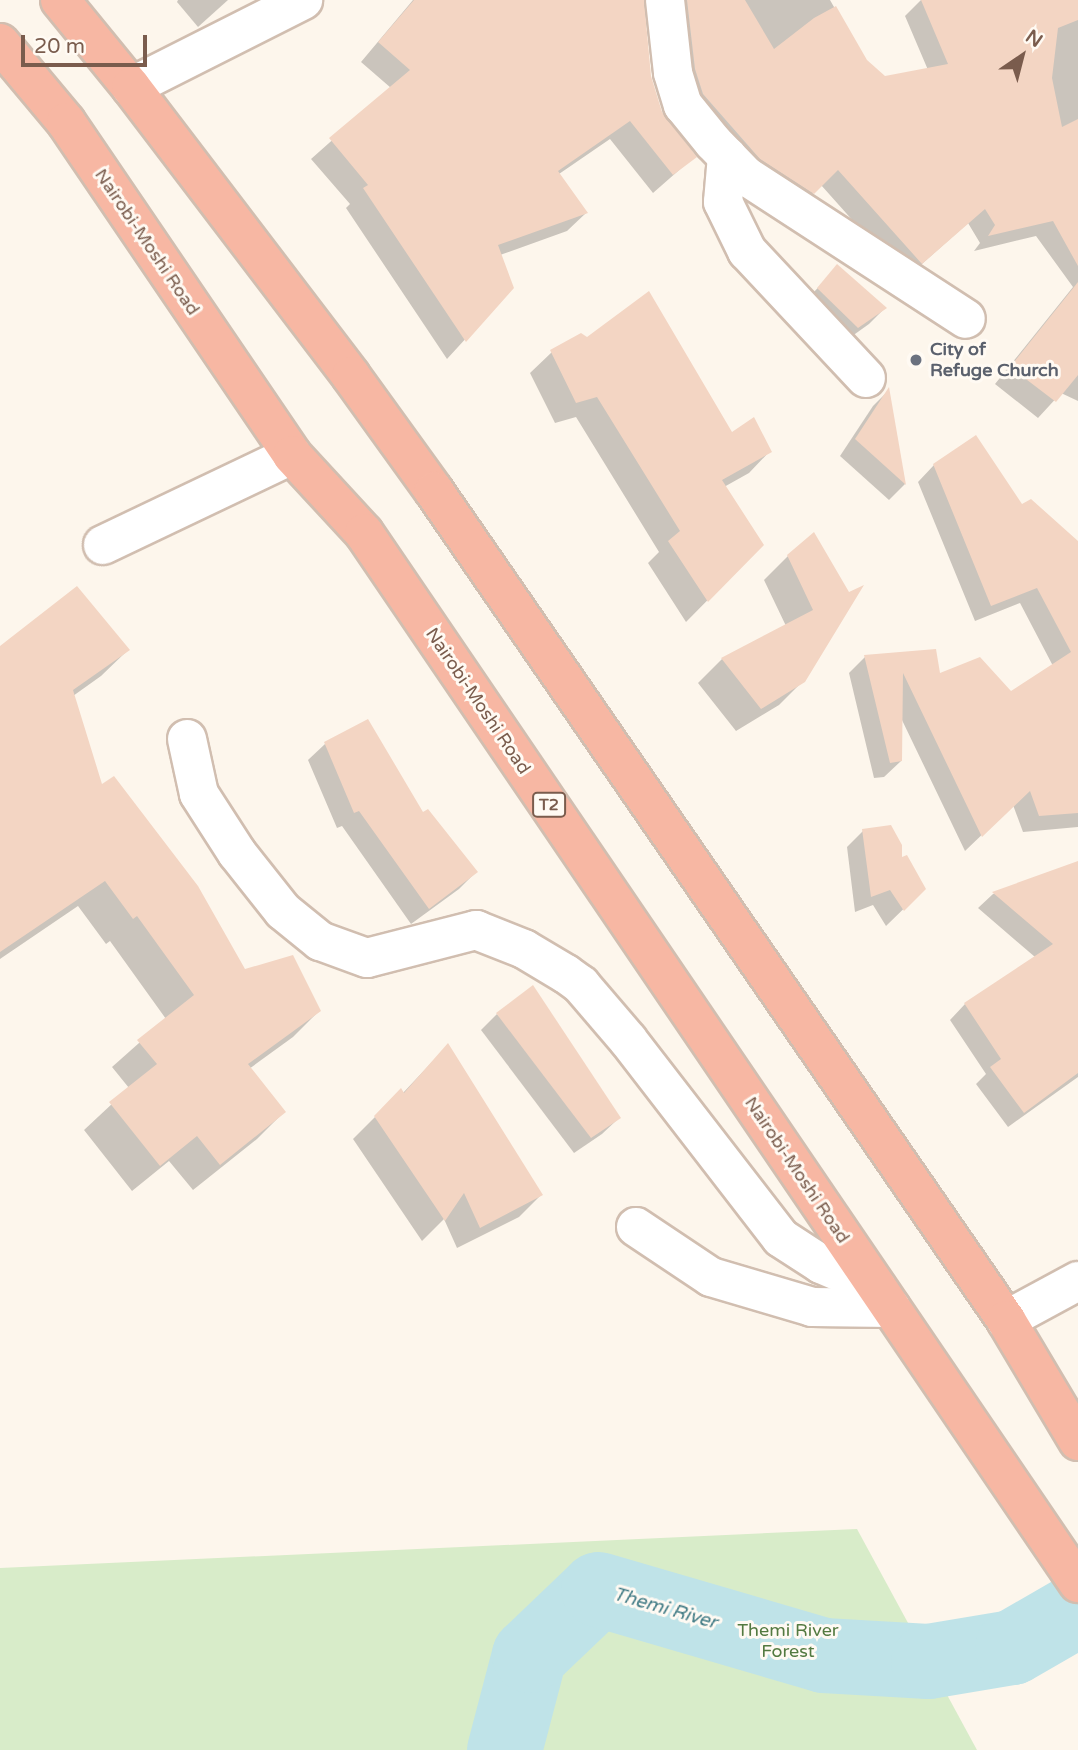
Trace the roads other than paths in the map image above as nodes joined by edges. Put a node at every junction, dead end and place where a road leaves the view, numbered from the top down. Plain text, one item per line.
1 (60, 0) edge
2 (303, 0) edge
3 (665, 0) edge
4 (0, 43) edge
5 (131, 87) junction
6 (727, 156) junction
7 (967, 319) dead end
8 (866, 378) dead end
9 (292, 455) junction
10 (103, 545) dead end
11 (187, 739) dead end
12 (636, 1227) dead end
13 (1078, 1281) edge
14 (884, 1298) junction
15 (1006, 1320) junction
16 (1078, 1441) edge
17 (1078, 1583) edge

1 - 5 highway
2 - 5 street
3 - 6 street
4 - 9 highway, Nairobi-Moshi Road / T2
5 - 15 highway
6 - 7 street
6 - 8 street
9 - 10 street
9 - 14 highway, Nairobi-Moshi Road / T2
11 - 14 street
12 - 14 street
13 - 15 street
14 - 17 highway, Nairobi-Moshi Road / T2
15 - 16 highway

